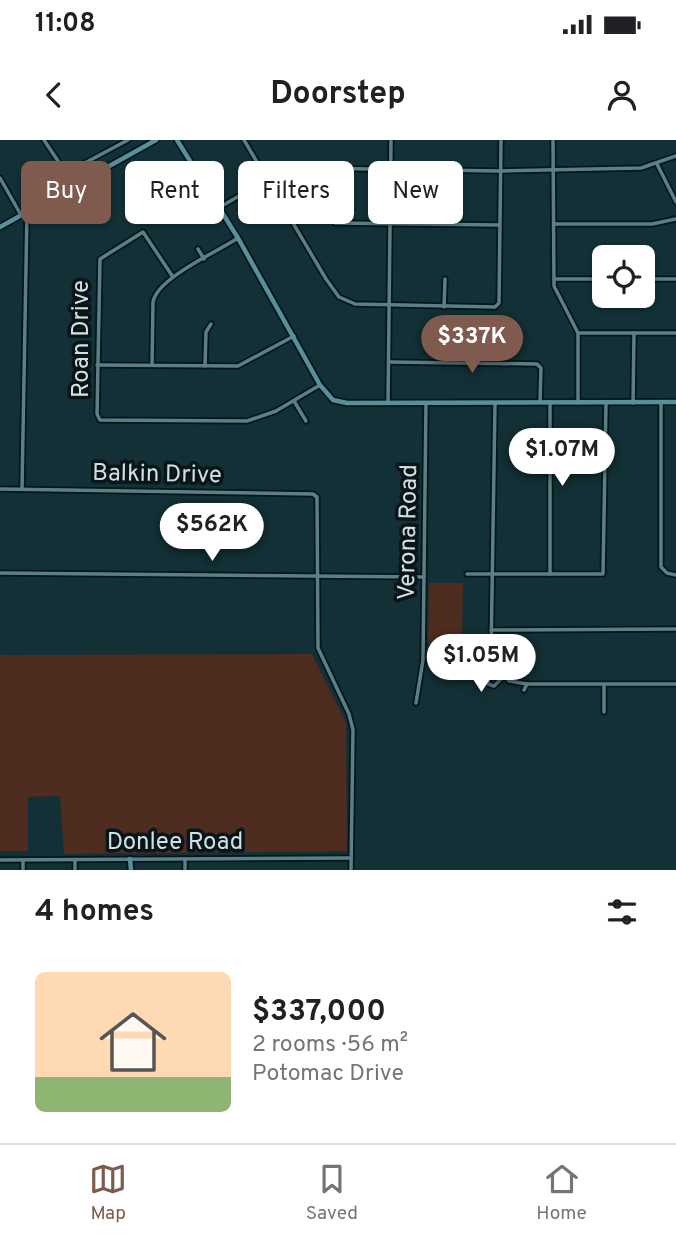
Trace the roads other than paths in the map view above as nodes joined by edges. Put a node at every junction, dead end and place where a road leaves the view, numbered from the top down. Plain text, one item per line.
1 (44, 140) edge
2 (128, 140) edge
3 (156, 140) edge
4 (177, 140) edge
5 (244, 140) edge
6 (391, 140) edge
7 (500, 140) edge
8 (553, 140) edge
9 (676, 156) edge
10 (190, 161) edge
11 (256, 161) edge
12 (391, 161) edge
13 (657, 164) junction
14 (111, 165) edge
15 (555, 169) junction
16 (463, 170) edge
17 (500, 171) junction
18 (0, 178) edge
19 (676, 202) edge
20 (21, 209) edge
21 (21, 215) edge
22 (224, 215) edge
23 (676, 219) edge
24 (24, 224) edge
25 (293, 224) edge
26 (390, 224) joint
27 (554, 224) junction
28 (499, 225) junction
29 (0, 227) edge
30 (238, 238) junction
31 (198, 249) dead end
32 (204, 259) junction
33 (173, 277) junction
34 (444, 279) dead end
35 (554, 279) junction
36 (592, 279) edge
37 (655, 279) edge
38 (676, 279) edge
39 (389, 305) junction
40 (444, 307) junction
41 (211, 324) dead end
42 (578, 333) junction
43 (634, 333) junction
44 (676, 333) edge
45 (294, 336) junction
46 (389, 362) junction
47 (97, 365) junction
48 (152, 365) junction
49 (205, 366) junction
50 (320, 385) junction
51 (294, 401) junction
52 (540, 402) junction
53 (550, 402) junction
54 (578, 402) junction
55 (661, 402) junction
56 (676, 402) edge
57 (388, 403) junction
58 (426, 403) junction
59 (495, 403) junction
60 (606, 403) junction
61 (633, 403) junction
62 (306, 421) dead end
63 (0, 489) edge
64 (22, 489) junction
65 (0, 573) edge
66 (493, 574) junction
67 (550, 574) junction
68 (467, 575) dead end
69 (676, 575) edge
70 (318, 576) junction
71 (424, 577) junction
72 (676, 629) edge
73 (491, 630) junction
74 (497, 669) junction
75 (504, 676) junction
76 (527, 684) junction
77 (676, 684) edge
78 (604, 685) junction
79 (524, 690) dead end
80 (416, 703) dead end
81 (604, 712) dead end
82 (351, 858) junction
83 (131, 859) junction
84 (185, 859) junction
85 (0, 860) edge
86 (23, 860) junction
87 (75, 860) junction
88 (23, 870) edge
89 (75, 870) edge
90 (131, 870) edge
91 (185, 870) edge
92 (351, 870) edge

1 - 2 street
3 - 14 street
4 - 10 street
5 - 11 street
6 - 12 street
7 - 17 street
8 - 15 street
9 - 13 street
13 - 15 street
13 - 19 street
15 - 17 street
15 - 27 street
16 - 17 street
17 - 28 street
18 - 20 street
21 - 29 street
22 - 30 street
23 - 27 street
24 - 64 street
25 - 39 street
26 - 28 street
26 - 39 street
27 - 35 street
28 - 40 street
30 - 32 street
30 - 45 street
31 - 32 street
32 - 33 street
33 - 47 street, Roan Drive
33 - 48 street
34 - 40 street
35 - 36 street
35 - 42 street
37 - 38 street
39 - 40 street
39 - 46 street
41 - 49 street
42 - 43 street
42 - 54 street
43 - 44 street
43 - 61 street
45 - 49 street
45 - 50 street
46 - 52 street
46 - 57 street
47 - 48 street
47 - 51 street, Roan Drive
48 - 49 street
50 - 51 street, Roan Drive
50 - 57 street
51 - 62 street
52 - 53 street
52 - 59 street
53 - 54 street
53 - 67 street
54 - 60 street
55 - 56 street
55 - 61 street
55 - 69 street
57 - 58 street
58 - 59 street
58 - 71 street, Verona Road
59 - 66 street
60 - 61 street
60 - 67 street
63 - 64 street, Balkin Drive
64 - 70 street, Balkin Drive
65 - 70 street
66 - 67 street
66 - 68 street
66 - 73 street
70 - 71 street
70 - 82 street
71 - 80 street, Verona Road
72 - 73 street
73 - 74 street
74 - 75 street
74 - 75 street
75 - 76 street
76 - 78 street
76 - 79 street
77 - 78 street
78 - 81 street
82 - 84 street, Donlee Road
82 - 92 street
83 - 84 street, Donlee Road
83 - 87 street, Donlee Road
83 - 90 street
84 - 91 street
85 - 86 street, Donlee Road
86 - 87 street, Donlee Road
86 - 88 street
87 - 89 street

